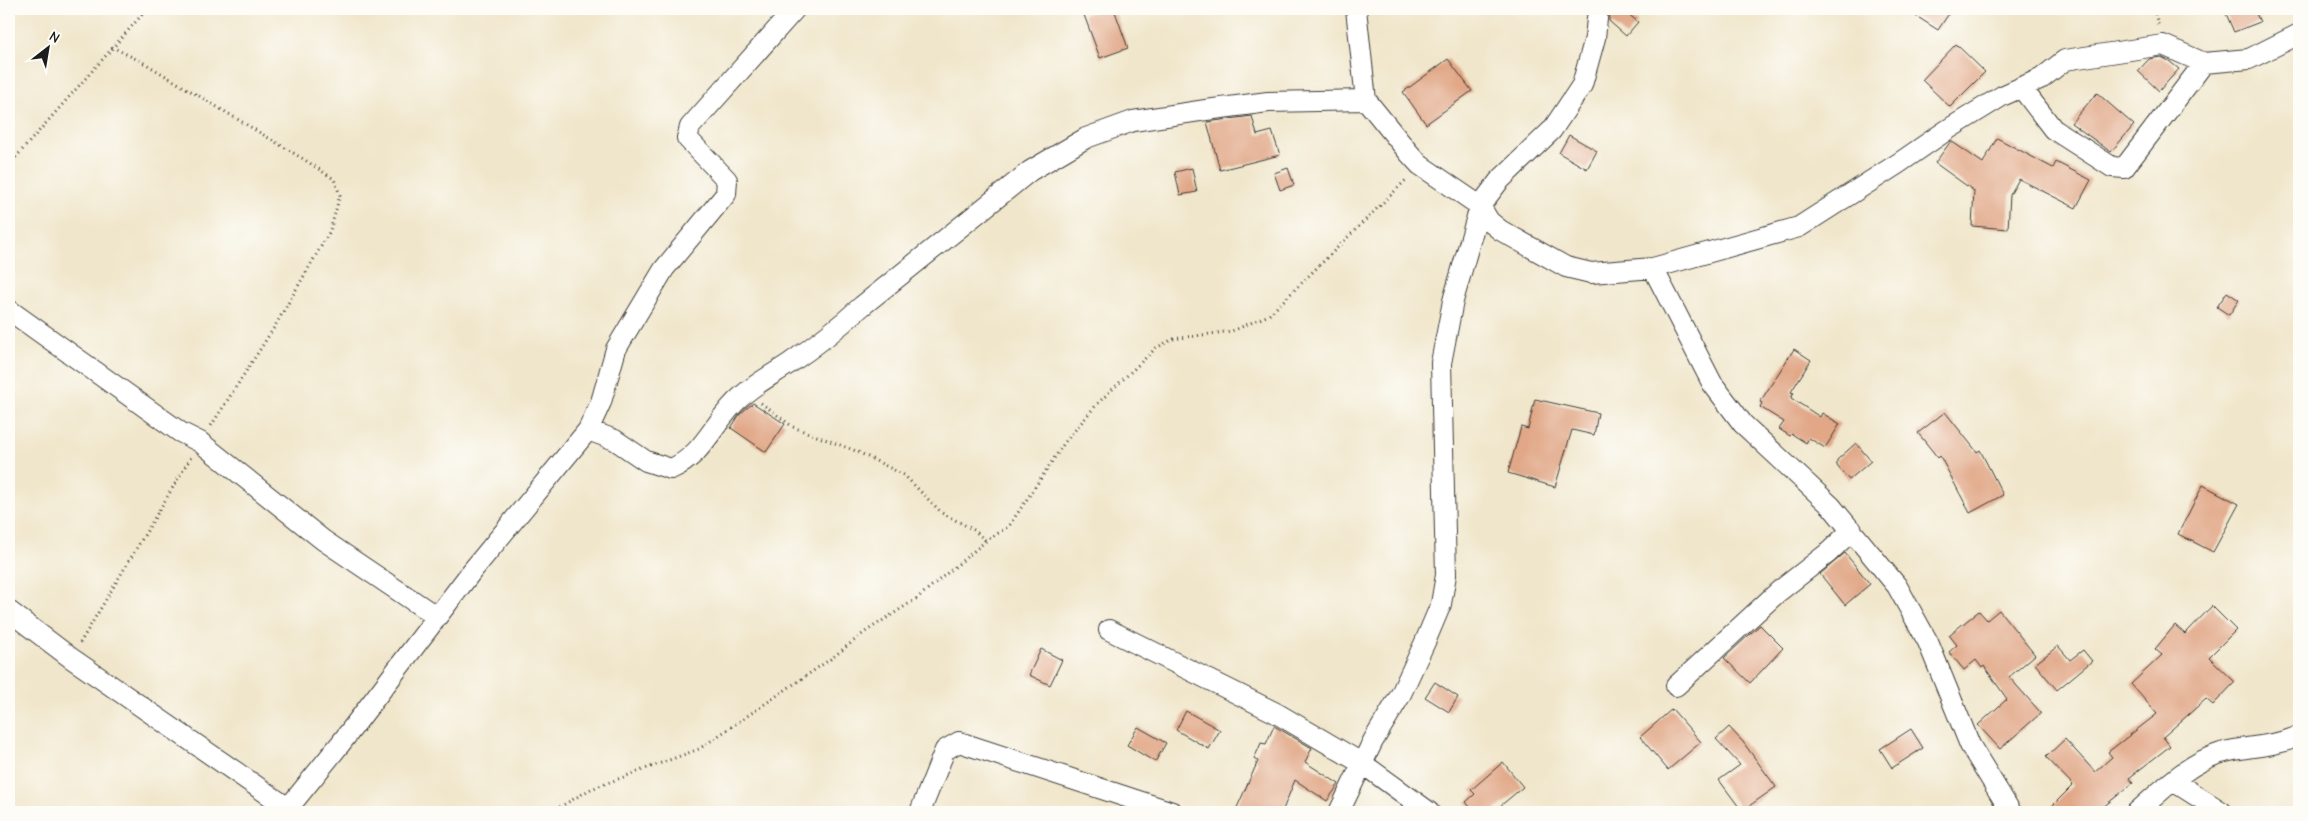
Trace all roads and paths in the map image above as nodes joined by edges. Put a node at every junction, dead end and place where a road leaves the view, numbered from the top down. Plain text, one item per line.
1 (147, 9) edge
2 (795, 9) edge
3 (1356, 9) edge
4 (1598, 9) edge
5 (2299, 34) edge
6 (112, 47) junction
7 (2204, 62) junction
8 (2021, 87) junction
9 (1366, 100) junction
10 (9, 165) edge
11 (1420, 165) junction
12 (1480, 206) junction
13 (1654, 268) junction
14 (9, 310) edge
15 (747, 392) junction
16 (588, 430) junction
17 (200, 442) junction
18 (1852, 530) junction
19 (986, 541) junction
20 (9, 611) edge
21 (437, 617) junction
22 (1109, 630) dead end
23 (71, 658) junction
24 (1676, 686) dead end
25 (2299, 736) edge
26 (1364, 764) junction
27 (2173, 781) junction
28 (286, 810) edge
29 (551, 812) edge
30 (920, 812) edge
31 (1172, 812) edge
32 (1339, 812) edge
33 (1429, 812) edge
34 (2010, 812) edge
35 (2137, 812) edge
36 (2222, 812) edge

1 - 6 path
2 - 16 street
3 - 9 street
4 - 12 street
5 - 7 street
6 - 10 path
6 - 17 path
7 - 8 street
7 - 8 street
8 - 13 street
9 - 11 street
9 - 15 street
11 - 12 street
11 - 19 path
12 - 13 street
12 - 26 street
13 - 18 street
14 - 17 street
15 - 16 street
15 - 19 path
16 - 21 street
17 - 21 street
17 - 23 path
18 - 24 street
18 - 34 street
19 - 29 path
20 - 23 street
21 - 28 street
22 - 26 street
23 - 28 street
25 - 27 street
26 - 32 street
26 - 33 street
27 - 35 street
27 - 36 street
30 - 31 street

